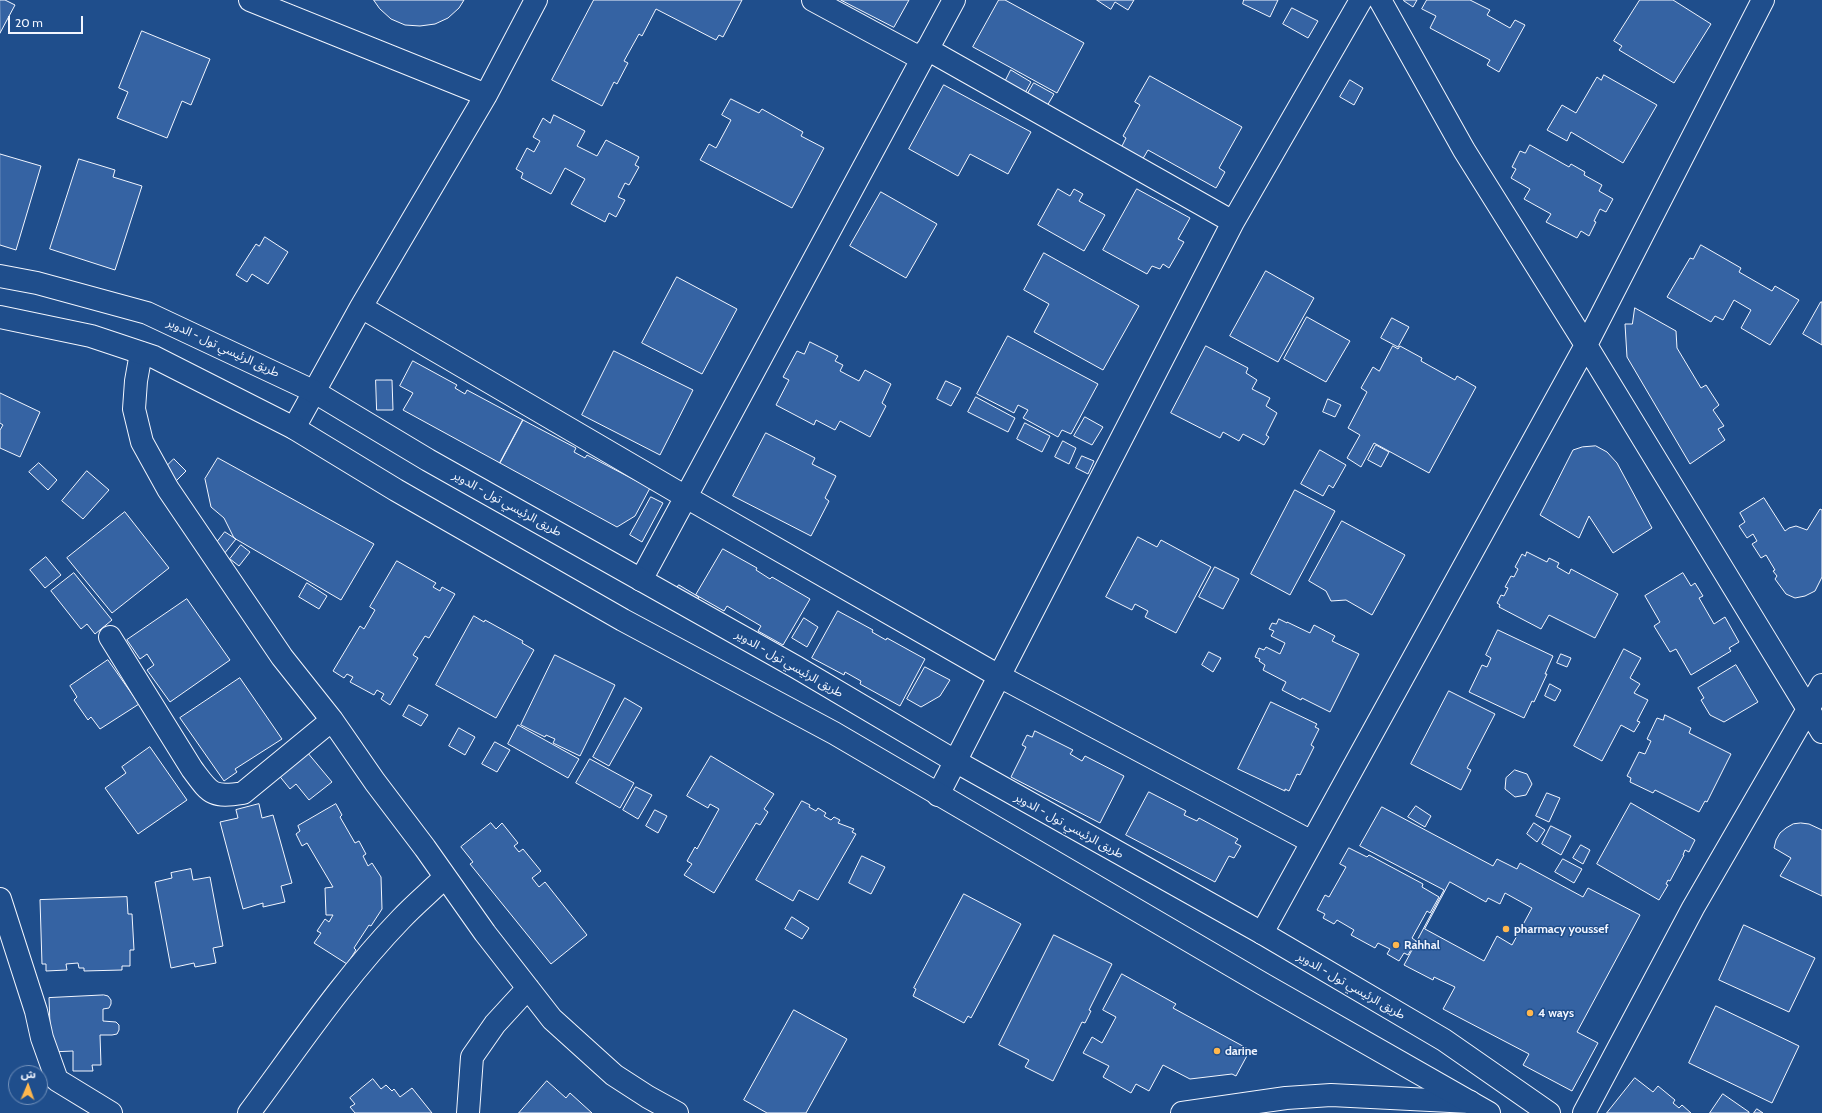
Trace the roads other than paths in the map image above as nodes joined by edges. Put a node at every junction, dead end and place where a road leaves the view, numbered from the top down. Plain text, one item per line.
1 (250, 0) edge
2 (536, 0) edge
3 (813, 0) edge
4 (954, 0) edge
5 (1360, 0) edge
6 (1380, 0) edge
7 (1763, 0) edge
8 (925, 54) junction
9 (486, 95) junction
10 (1233, 222) junction
11 (0, 276) edge
12 (361, 307) junction
13 (0, 317) edge
14 (1586, 345) junction
15 (141, 353) junction
16 (313, 391) junction
17 (294, 428) junction
18 (686, 497) junction
19 (641, 580) junction
20 (110, 637) dead end
21 (999, 676) junction
22 (1822, 685) edge
23 (1809, 710) junction
24 (332, 720) junction
25 (1822, 732) edge
26 (954, 761) junction
27 (938, 795) junction
28 (1312, 842) junction
29 (445, 877) junction
30 (0, 899) edge
31 (1262, 933) junction
32 (528, 988) junction
33 (1470, 1102) junction
34 (112, 1113) edge
35 (249, 1113) edge
36 (468, 1113) edge
37 (677, 1113) edge
38 (1182, 1113) edge
39 (1489, 1113) edge
40 (1549, 1113) edge
41 (1584, 1113) edge

1 - 9 street
2 - 9 street
3 - 8 street
4 - 8 street
5 - 10 street
6 - 14 street
7 - 14 street
8 - 10 street
8 - 18 street
9 - 12 street
10 - 21 street
11 - 16 street, طريق الرئيسي تول - الدوير
12 - 16 street
12 - 18 street
13 - 15 street
14 - 23 street
14 - 28 street
15 - 17 street
15 - 24 street
16 - 17 street
16 - 19 street, طريق الرئيسي تول - الدوير
17 - 27 street
18 - 19 street
18 - 21 street
19 - 26 street, طريق الرئيسي تول - الدوير
20 - 24 street
21 - 26 street
21 - 28 street
22 - 23 street
23 - 25 street
23 - 41 street
24 - 29 street
26 - 27 street
26 - 31 street, طريق الرئيسي تول - الدوير
27 - 33 street
28 - 31 street
29 - 32 street
29 - 35 street
30 - 34 street
31 - 40 street, طريق الرئيسي تول - الدوير
32 - 36 street
32 - 37 street
33 - 38 street
33 - 39 street

